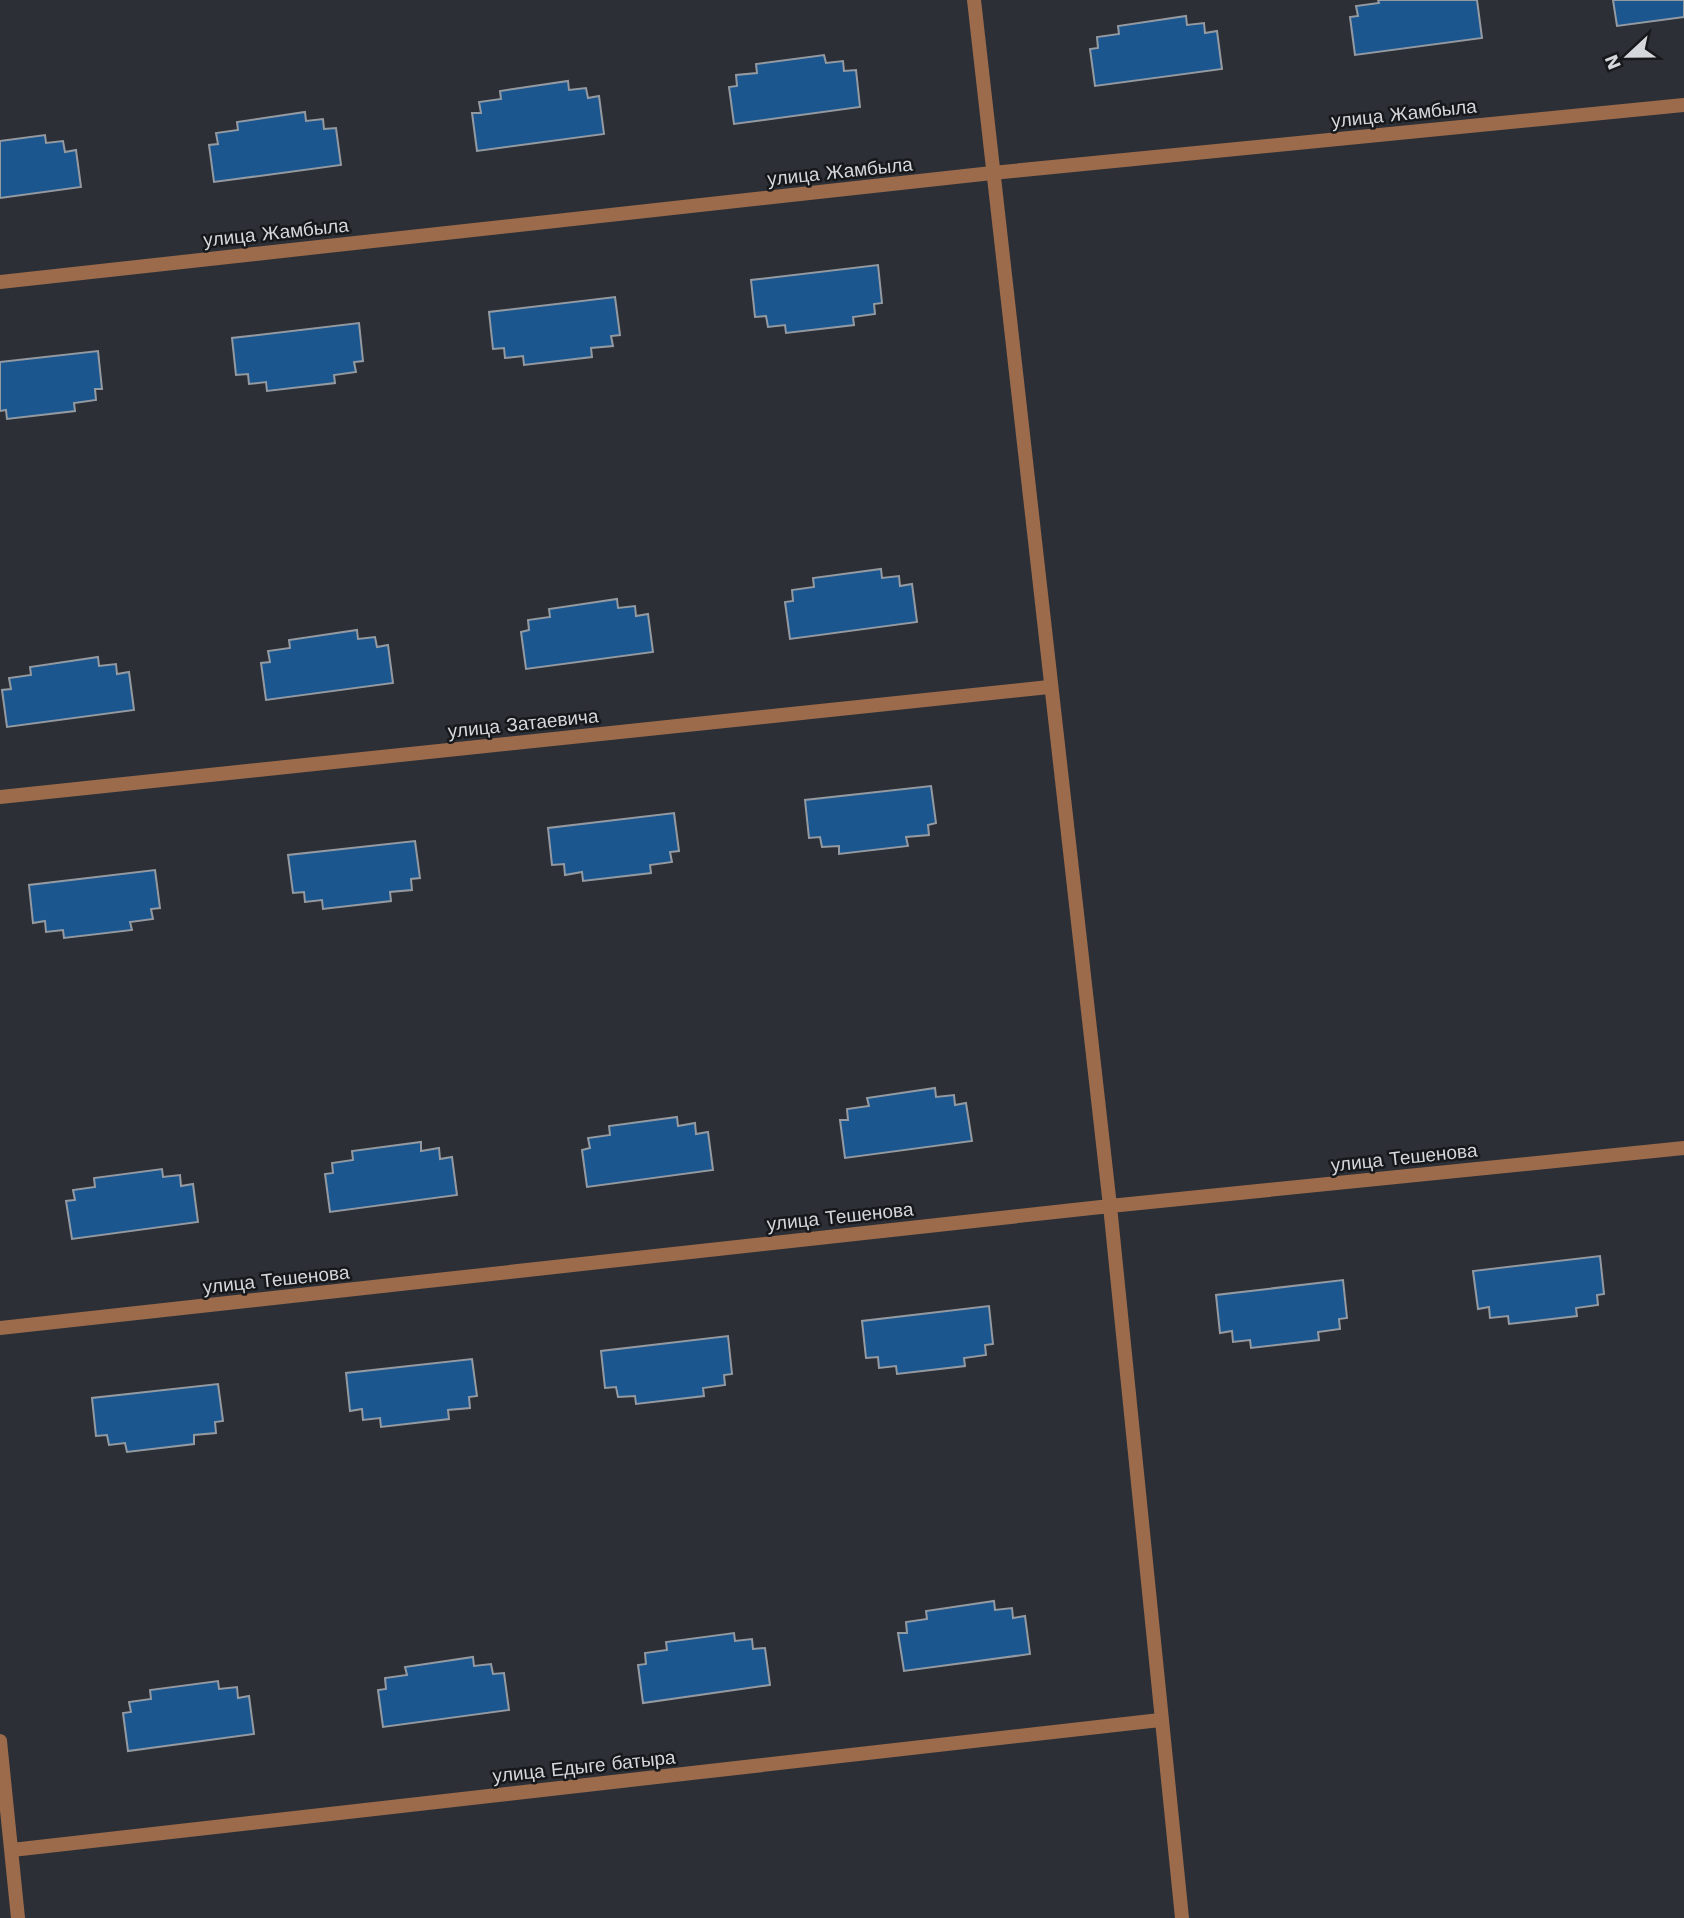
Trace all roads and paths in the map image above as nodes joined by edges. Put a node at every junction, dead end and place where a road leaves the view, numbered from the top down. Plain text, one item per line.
1 (974, 0) edge
2 (1684, 104) edge
3 (992, 173) junction
4 (0, 282) edge
5 (1049, 687) junction
6 (0, 797) edge
7 (1684, 1148) edge
8 (1110, 1206) junction
9 (0, 1328) edge
10 (1160, 1720) junction
11 (0, 1741) edge
12 (12, 1850) junction
13 (18, 1918) edge
14 (1182, 1918) edge

1 - 3 street
2 - 3 street, улица Жамбыла
3 - 4 street, улица Жамбыла
3 - 5 street
5 - 6 street, улица Затаевича
5 - 8 street
7 - 8 street, улица Тешенова
8 - 9 street, улица Тешенова
8 - 10 street
10 - 12 street, улица Едыге батыра
10 - 14 street
11 - 12 street
12 - 13 street

